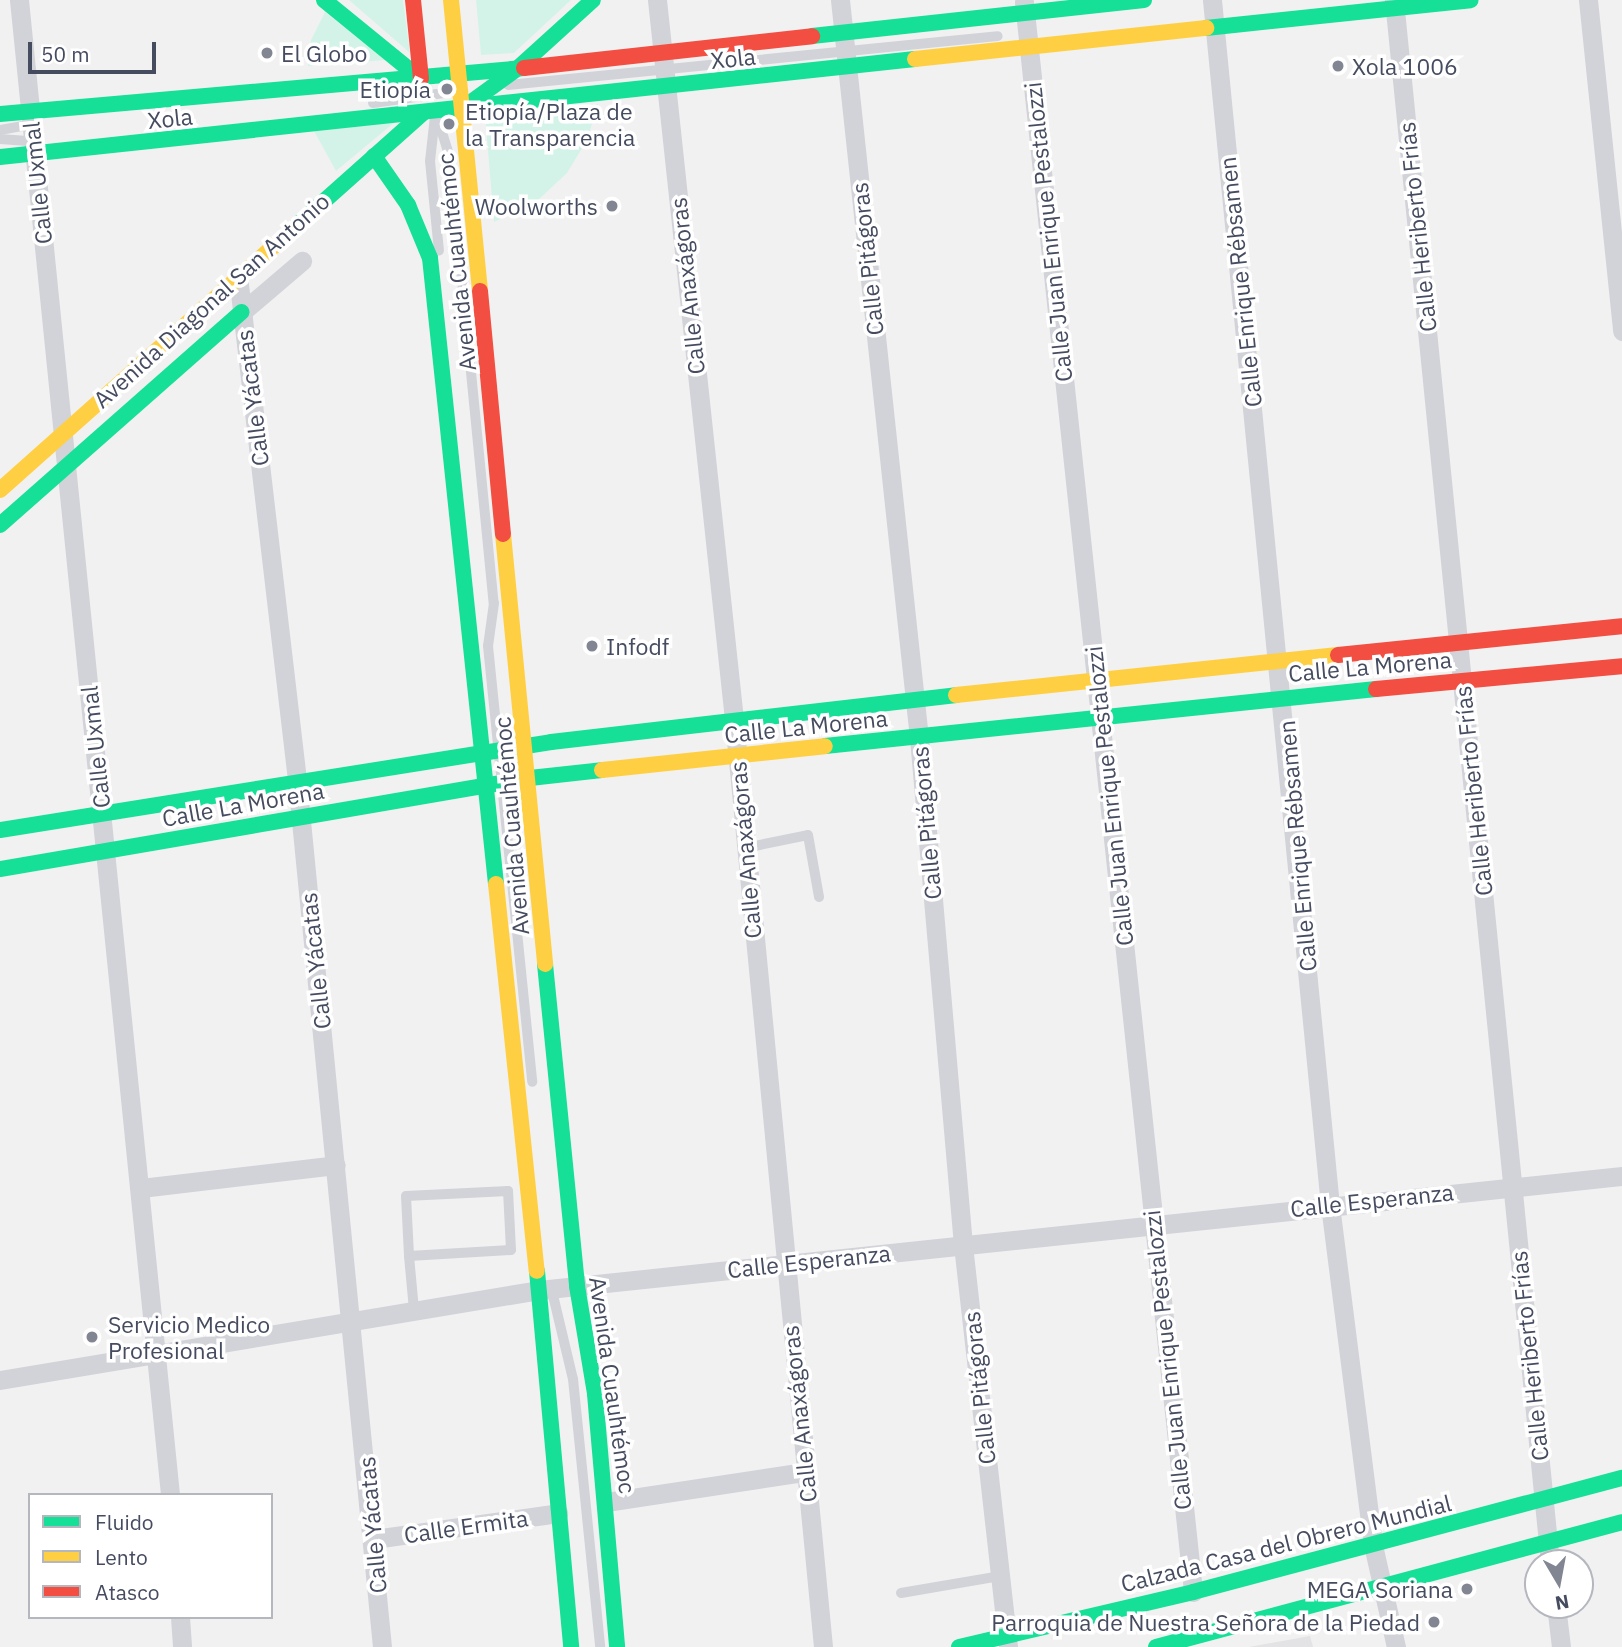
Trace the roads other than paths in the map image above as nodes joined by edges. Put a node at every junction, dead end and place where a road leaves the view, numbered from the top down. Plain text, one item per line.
1 (19, 0) edge
2 (324, 0) edge
3 (413, 0) edge
4 (426, 0) edge
5 (451, 0) edge
6 (593, 0) edge
7 (657, 0) edge
8 (839, 0) edge
9 (1144, 0) edge
10 (1471, 0) edge
11 (1588, 0) edge
12 (1395, 4) edge
13 (1024, 6) edge
14 (1213, 13) edge
15 (1031, 37) junction
16 (845, 50) junction
17 (518, 68) junction
18 (664, 70) junction
19 (460, 82) junction
20 (429, 83) junction
21 (493, 87) junction
22 (359, 105) dead end
23 (347, 107) dead end
24 (463, 108) junction
25 (429, 112) junction
26 (0, 114) edge
27 (0, 130) edge
28 (32, 133) junction
29 (0, 139) edge
30 (374, 156) junction
31 (0, 158) edge
32 (302, 261) dead end
33 (237, 276) junction
34 (242, 312) junction
35 (1622, 331) edge
36 (62, 433) junction
37 (66, 467) junction
38 (0, 490) edge
39 (0, 525) edge
40 (1622, 626) edge
41 (1459, 644) junction
42 (488, 646) junction
43 (1280, 661) junction
44 (1622, 666) edge
45 (1098, 680) junction
46 (1462, 680) junction
47 (1283, 697) junction
48 (915, 699) junction
49 (1102, 717) junction
50 (734, 719) junction
51 (919, 738) junction
52 (527, 745) junction
53 (499, 749) junction
54 (482, 751) junction
55 (737, 755) junction
56 (530, 779) junction
57 (296, 780) junction
58 (503, 782) junction
59 (485, 785) junction
60 (102, 813) junction
61 (300, 817) junction
62 (0, 830) edge
63 (745, 848) junction
64 (106, 851) junction
65 (0, 869) edge
66 (819, 897) dead end
67 (533, 1098) dead end
68 (336, 1165) junction
69 (1622, 1176) edge
70 (1512, 1185) junction
71 (141, 1188) junction
72 (1330, 1205) junction
73 (1151, 1224) junction
74 (962, 1245) junction
75 (409, 1256) junction
76 (783, 1264) junction
77 (547, 1285) junction
78 (576, 1286) junction
79 (414, 1310) junction
80 (352, 1321) junction
81 (158, 1353) junction
82 (0, 1380) edge
83 (805, 1472) junction
84 (1622, 1478) edge
85 (170, 1493) edge
86 (1544, 1499) junction
87 (606, 1502) junction
88 (558, 1513) junction
89 (1622, 1522) edge
90 (374, 1539) junction
91 (1373, 1545) junction
92 (1549, 1549) edge
93 (1560, 1549) edge
94 (1524, 1559) edge
95 (1000, 1576) junction
96 (1382, 1586) junction
97 (1193, 1592) junction
98 (901, 1593) dead end
99 (180, 1619) edge
100 (1558, 1619) edge
101 (1209, 1641) edge
102 (1008, 1642) edge
103 (182, 1647) edge
104 (382, 1647) edge
105 (571, 1647) edge
106 (579, 1647) edge
107 (600, 1647) edge
108 (617, 1647) edge
109 (823, 1647) edge
110 (960, 1647) edge
111 (1156, 1647) edge
112 (1396, 1647) edge
113 (1561, 1647) edge

1 - 28 street, Calle Uxmal
2 - 20 main road
3 - 20 main road
4 - 20 lane
5 - 19 main road, Avenida Cuauhtémoc
6 - 17 main road
7 - 18 street, Calle Anaxágoras
8 - 16 street, Calle Pitágoras
9 - 13 main road, Xola
10 - 12 main road, Xola
11 - 35 street
12 - 14 main road, Xola
12 - 41 street, Calle Heriberto Frías
13 - 15 street, Calle Juan Enrique Pestalozzi
13 - 16 main road, Xola
14 - 15 main road, Xola
14 - 43 street, Calle Enrique Rébsamen
15 - 16 main road, Xola
15 - 45 street, Calle Juan Enrique Pestalozzi
16 - 18 main road, Xola
16 - 18 main road, Xola
16 - 48 street, Calle Pitágoras
17 - 18 main road, Xola
17 - 19 main road, Xola
17 - 21 main road
18 - 21 lane
18 - 24 main road, Xola
18 - 50 street, Calle Anaxágoras
19 - 20 main road, Xola
19 - 21 lane
19 - 24 main road, Avenida Cuauhtémoc
20 - 22 lane
20 - 25 lane
20 - 28 main road, Xola
21 - 24 main road
23 - 28 lane
24 - 25 main road, Xola
24 - 52 main road, Avenida Cuauhtémoc
25 - 28 main road, Xola
25 - 30 main road, Avenida Diagonal San Antonio
25 - 42 lane, Avenida Cuauhtémoc
25 - 42 lane, Avenida Cuauhtémoc
26 - 28 main road, Xola
27 - 28 lane
28 - 29 lane
28 - 31 main road, Xola
28 - 36 street, Calle Uxmal
30 - 33 main road, Avenida Diagonal San Antonio
30 - 54 main road, Avenida Cuauhtémoc
32 - 34 street, Avenida Diagonal San Antonio
33 - 34 street, Calle Yácatas
33 - 36 main road, Avenida Diagonal San Antonio
34 - 37 main road, Avenida Diagonal San Antonio
34 - 57 street, Calle Yácatas
36 - 37 street, Calle Uxmal
36 - 38 main road, Avenida Diagonal San Antonio
37 - 39 main road, Avenida Diagonal San Antonio
37 - 60 street, Calle Uxmal
40 - 41 main road, Calle La Morena
41 - 43 main road, Calle La Morena
41 - 46 street, Calle Heriberto Frías
42 - 53 lane, Avenida Cuauhtémoc
43 - 45 main road, Calle La Morena
43 - 47 street, Calle Enrique Rébsamen
44 - 46 main road, Calle La Morena
45 - 48 main road, Calle La Morena
45 - 49 street, Calle Juan Enrique Pestalozzi
46 - 47 main road, Calle La Morena
46 - 70 street, Calle Heriberto Frías
47 - 49 main road, Calle La Morena
47 - 72 street, Calle Enrique Rébsamen
48 - 50 main road, Calle La Morena
48 - 51 street, Calle Pitágoras
49 - 51 main road, Calle La Morena
49 - 73 street, Calle Juan Enrique Pestalozzi
50 - 52 main road, Calle La Morena
50 - 55 street, Calle Anaxágoras
51 - 55 main road, Calle La Morena
51 - 74 street, Calle Pitágoras
52 - 53 main road, Calle La Morena
52 - 56 main road, Avenida Cuauhtémoc
53 - 54 main road, Calle La Morena
53 - 58 lane, Avenida Cuauhtémoc
54 - 57 main road, Calle La Morena
54 - 59 main road, Avenida Cuauhtémoc
55 - 56 main road, Calle La Morena
55 - 63 street, Calle Anaxágoras
56 - 58 main road, Calle La Morena
56 - 78 main road, Avenida Cuauhtémoc
57 - 60 main road, Calle La Morena
57 - 61 street, Calle Yácatas
58 - 59 main road, Calle La Morena
58 - 67 lane, Avenida Cuauhtémoc
59 - 61 main road, Calle La Morena
59 - 77 main road, Avenida Cuauhtémoc
60 - 62 main road, Calle La Morena
60 - 64 street, Calle Uxmal
61 - 64 main road, Calle La Morena
61 - 68 street, Calle Yácatas
63 - 66 lane
63 - 76 street, Calle Anaxágoras
64 - 65 main road, Calle La Morena
64 - 71 street, Calle Uxmal
68 - 71 street
68 - 80 street, Calle Yácatas
69 - 70 street, Calle Esperanza
70 - 72 street, Calle Esperanza
70 - 86 street, Calle Heriberto Frías
71 - 81 street, Calle Uxmal
72 - 73 street, Calle Esperanza
72 - 91 street, Calle Enrique Rébsamen
73 - 74 street, Calle Esperanza
73 - 97 street, Calle Juan Enrique Pestalozzi
74 - 76 street, Calle Esperanza
74 - 95 street, Calle Pitágoras
75 - 75 lane
75 - 79 lane
76 - 78 street, Calle Esperanza
76 - 83 street, Calle Anaxágoras
77 - 78 street, Calle Esperanza
77 - 79 street, Calle Esperanza
77 - 88 main road, Avenida Cuauhtémoc
77 - 106 lane, Avenida Cuauhtémoc
77 - 107 lane, Avenida Cuauhtémoc
78 - 87 main road, Avenida Cuauhtémoc
79 - 80 street, Calle Esperanza
80 - 81 street, Calle Esperanza
80 - 90 street, Calle Yácatas
81 - 82 street, Calle Esperanza
81 - 85 street, Calle Uxmal
83 - 87 street
83 - 109 street, Calle Anaxágoras
84 - 86 main road, Calzada Casa del Obrero Mundial
86 - 91 main road, Calzada Casa del Obrero Mundial
86 - 92 street, Calle Heriberto Frías
87 - 108 main road, Avenida Cuauhtémoc
88 - 90 street, Calle Ermita
88 - 105 main road, Avenida Cuauhtémoc
89 - 93 main road
90 - 104 street, Calle Yácatas
91 - 96 street, Calle Enrique Rébsamen
91 - 97 main road, Calzada Casa del Obrero Mundial
94 - 96 main road
95 - 98 lane
95 - 102 street, Calle Pitágoras
96 - 101 main road
96 - 112 street, Calle Enrique Rébsamen
97 - 102 main road, Calzada Casa del Obrero Mundial
99 - 103 street
100 - 113 street
101 - 111 main road
102 - 110 main road, Calzada Casa del Obrero Mundial

